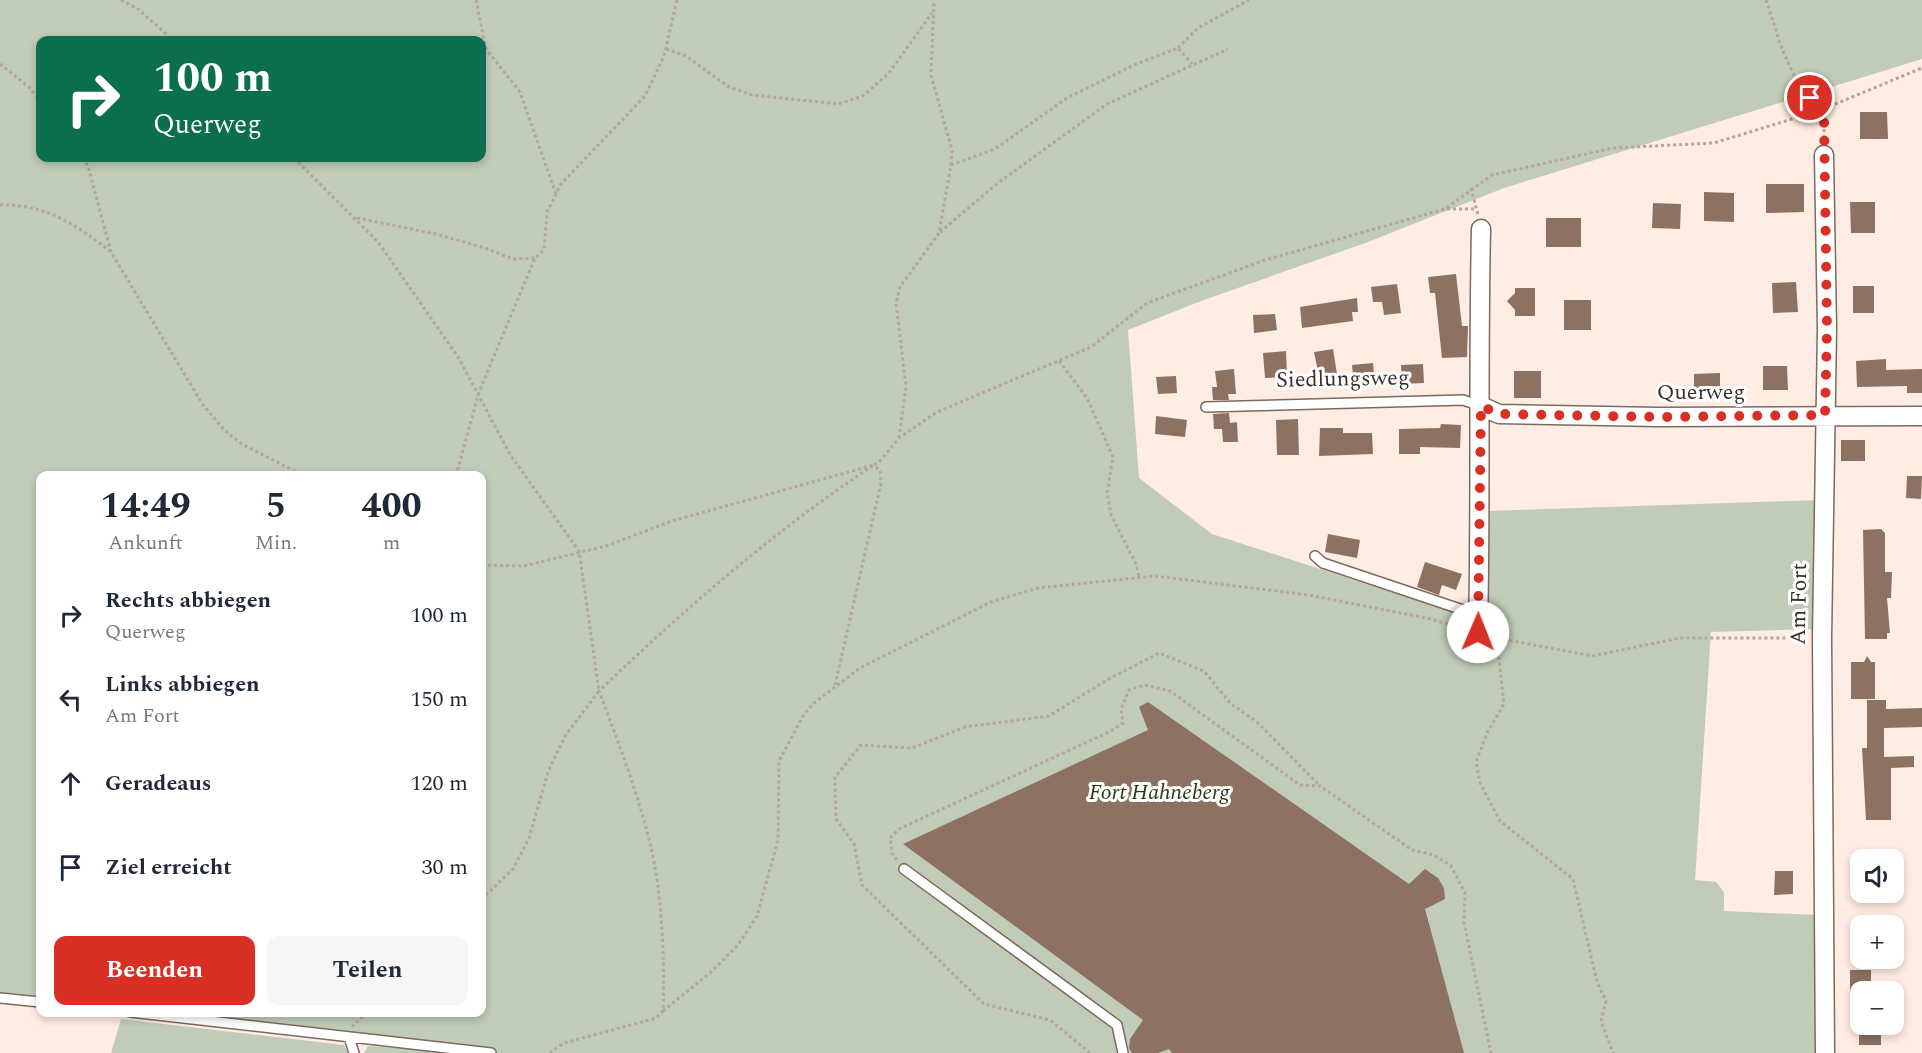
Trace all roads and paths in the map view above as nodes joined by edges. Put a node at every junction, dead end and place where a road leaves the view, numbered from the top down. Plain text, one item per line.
1 (121, 0) edge
2 (477, 0) edge
3 (677, 0) edge
4 (934, 0) edge
5 (1249, 0) edge
6 (1766, 0) edge
7 (933, 11) junction
8 (168, 36) edge
9 (484, 36) edge
10 (486, 48) edge
11 (1178, 48) junction
12 (666, 49) junction
13 (1228, 49) dead end
14 (0, 64) edge
15 (1192, 64) junction
16 (1922, 68) edge
17 (36, 96) edge
18 (1821, 110) junction
19 (1824, 155) joint
20 (85, 162) edge
21 (298, 162) edge
22 (951, 165) junction
23 (1471, 188) junction
24 (556, 194) junction
25 (0, 205) edge
26 (1445, 209) junction
27 (355, 218) junction
28 (1480, 229) dead end
29 (939, 233) junction
30 (111, 252) junction
31 (535, 258) junction
32 (1059, 361) junction
33 (479, 392) junction
34 (1481, 406) junction
35 (1206, 407) dead end
36 (1825, 415) junction
37 (1922, 416) edge
38 (899, 438) junction
39 (874, 465) junction
40 (294, 471) edge
41 (457, 471) edge
42 (579, 551) junction
43 (1315, 556) dead end
44 (486, 565) edge
45 (1139, 577) junction
46 (1478, 624) junction
47 (1822, 638) junction
48 (1497, 639) junction
49 (835, 686) junction
50 (599, 691) junction
51 (1320, 786) junction
52 (903, 869) joint
53 (486, 895) edge
54 (0, 998) edge
55 (36, 1002) edge
56 (663, 1011) junction
57 (174, 1017) edge
58 (365, 1017) edge
59 (349, 1037) junction
60 (354, 1053) edge
61 (491, 1053) edge
62 (549, 1053) edge
63 (1090, 1053) edge
64 (1123, 1053) edge
65 (1491, 1053) edge
66 (1613, 1053) edge
67 (1825, 1053) edge

1 - 8 path
2 - 9 path
3 - 12 path
4 - 7 path
5 - 11 path
6 - 18 path
7 - 12 path
7 - 22 path
10 - 24 path
11 - 15 path
11 - 22 path
12 - 24 path
13 - 15 path
14 - 17 path
15 - 29 path
16 - 18 path
18 - 19 path
18 - 23 path
19 - 36 street, Am Fort
20 - 30 path
21 - 27 path
22 - 29 path
23 - 26 path
23 - 26 path
24 - 31 path
25 - 30 path
26 - 32 path
27 - 31 path
27 - 33 path
28 - 34 street
29 - 38 path
30 - 40 path
31 - 33 path
32 - 38 path
32 - 45 path
33 - 41 path
33 - 42 path
34 - 35 lane, Siedlungsweg
34 - 36 street, Querweg
34 - 46 street
36 - 37 street, Querweg
36 - 47 street, Am Fort
38 - 39 path
39 - 42 path
39 - 49 path
39 - 50 path
42 - 44 path
42 - 50 path
43 - 46 lane
45 - 46 path
45 - 49 path
46 - 48 path
47 - 48 path
47 - 67 street, Am Fort
48 - 66 path
49 - 56 path
50 - 53 path
50 - 56 path
51 - 52 path
51 - 63 path
51 - 65 path
52 - 64 lane
54 - 55 lane
56 - 62 path
57 - 59 lane
58 - 59 path
59 - 60 lane
59 - 61 lane

